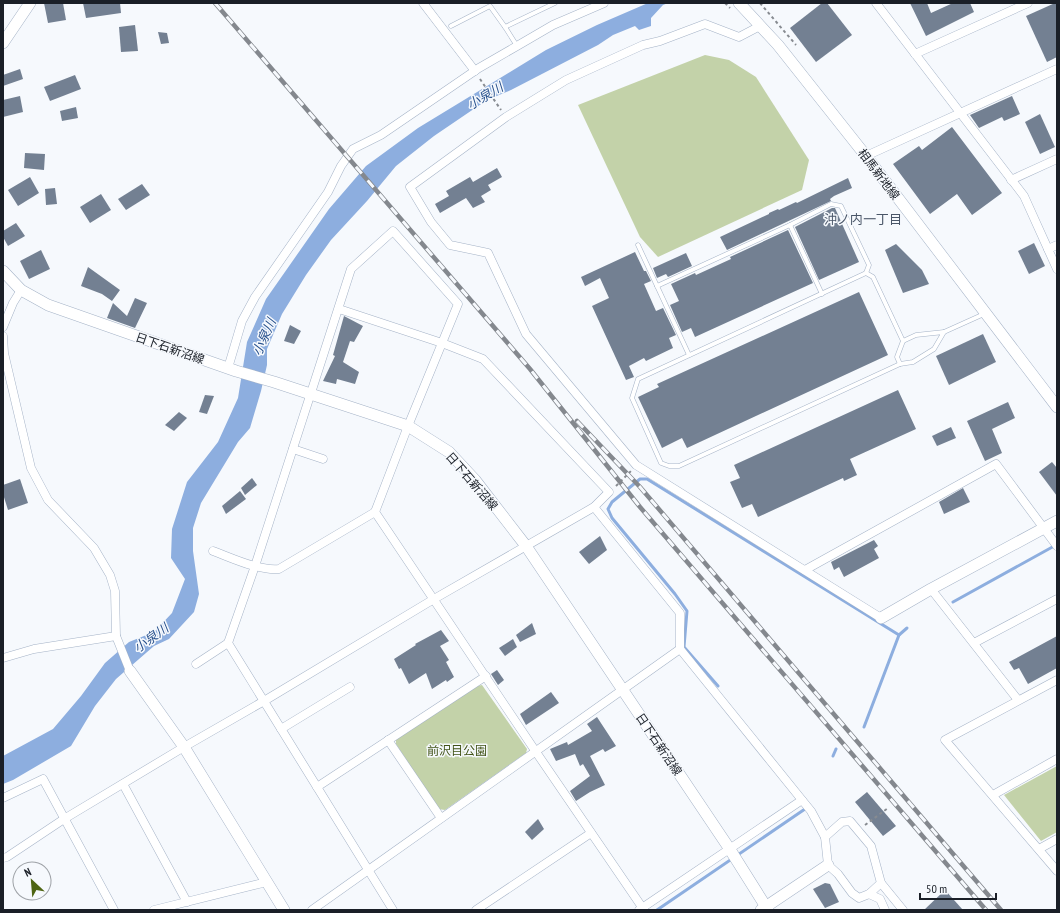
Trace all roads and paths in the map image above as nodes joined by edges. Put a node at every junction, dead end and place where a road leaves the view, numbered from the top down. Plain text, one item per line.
1 (30, 3) edge
2 (423, 3) edge
3 (555, 3) edge
4 (604, 3) edge
5 (739, 3) edge
6 (760, 3) edge
7 (876, 3) edge
8 (1028, 3) edge
9 (546, 5) edge
10 (451, 26) dead end
11 (760, 26) junction
12 (505, 27) junction
13 (3, 43) edge
14 (796, 45) dead end
15 (516, 46) junction
16 (915, 54) junction
17 (1057, 69) edge
18 (475, 71) junction
19 (960, 113) junction
20 (506, 117) junction
21 (866, 156) junction
22 (1057, 159) edge
23 (1011, 180) junction
24 (790, 225) junction
25 (638, 245) dead end
26 (1057, 245) edge
27 (1048, 249) junction
28 (1057, 268) edge
29 (3, 271) edge
30 (866, 273) junction
31 (657, 286) junction
32 (21, 290) junction
33 (822, 294) junction
34 (339, 309) junction
35 (985, 313) junction
36 (3, 327) edge
37 (944, 332) junction
38 (3, 336) edge
39 (903, 340) junction
40 (442, 344) junction
41 (689, 355) junction
42 (900, 364) junction
43 (232, 370) junction
44 (310, 393) junction
45 (1057, 407) edge
46 (408, 426) junction
47 (292, 448) junction
48 (323, 459) dead end
49 (636, 465) junction
50 (609, 492) junction
51 (594, 507) junction
52 (376, 512) junction
53 (1057, 521) edge
54 (1044, 528) junction
55 (526, 546) junction
56 (1057, 546) edge
57 (213, 551) dead end
58 (255, 566) junction
59 (805, 570) junction
60 (931, 589) junction
61 (434, 599) junction
62 (1057, 599) edge
63 (881, 618) joint
64 (117, 638) junction
65 (228, 643) junction
66 (974, 643) junction
67 (680, 650) junction
68 (3, 658) edge
69 (196, 664) dead end
70 (130, 671) joint
71 (486, 676) junction
72 (1057, 680) edge
73 (350, 687) dead end
74 (623, 690) junction
75 (1018, 700) junction
76 (264, 701) junction
77 (281, 729) junction
78 (388, 740) junction
79 (184, 746) junction
80 (536, 752) junction
81 (1057, 759) edge
82 (123, 784) junction
83 (317, 787) junction
84 (993, 795) junction
85 (3, 798) edge
86 (802, 800) junction
87 (888, 808) dead end
88 (440, 818) junction
89 (64, 819) junction
90 (872, 822) dead end
91 (591, 833) junction
92 (825, 838) junction
93 (1057, 839) edge
94 (1039, 849) junction
95 (733, 854) junction
96 (3, 858) edge
97 (828, 865) junction
98 (368, 869) junction
99 (1057, 871) edge
100 (267, 882) junction
101 (881, 883) junction
102 (869, 894) junction
103 (187, 902) junction
104 (641, 909) edge
105 (765, 909) edge
106 (114, 910) edge
107 (154, 910) edge
108 (284, 910) edge
109 (312, 910) edge
110 (393, 910) edge
111 (476, 910) edge
112 (885, 910) edge
113 (903, 910) edge

1 - 13 main road
2 - 18 street
3 - 9 lane
4 - 15 street
5 - 11 main road, 相馬新地線
6 - 14 path
7 - 16 street
8 - 16 street
9 - 12 lane
10 - 12 lane
11 - 20 street
11 - 21 main road, 相馬新地線
12 - 15 lane
15 - 18 street
16 - 19 street
17 - 19 street
18 - 20 path
18 - 43 street
19 - 21 street
19 - 23 street
20 - 49 street
21 - 35 main road, 相馬新地線
22 - 23 street
23 - 27 street
24 - 30 lane
24 - 31 lane
24 - 33 lane
25 - 31 lane
26 - 27 street
27 - 28 street
29 - 32 main road, 日下石新沼線
30 - 33 lane
30 - 39 lane
31 - 41 lane
32 - 36 street
32 - 43 main road, 日下石新沼線
33 - 41 lane
34 - 40 street
34 - 40 street
34 - 44 street
35 - 37 lane
35 - 45 main road, 相馬新地線
37 - 39 lane
37 - 42 lane
38 - 64 street
39 - 42 lane
40 - 46 street
40 - 50 street
41 - 42 lane
43 - 44 main road, 日下石新沼線
44 - 46 main road, 日下石新沼線
44 - 47 street
46 - 52 street
46 - 55 main road, 日下石新沼線
47 - 48 street
47 - 58 street
49 - 50 path
49 - 59 street
50 - 51 street
51 - 55 street
51 - 67 street
52 - 58 street
52 - 61 street
53 - 54 main road
54 - 56 street
54 - 59 street
54 - 60 main road
55 - 61 street
55 - 74 main road, 日下石新沼線
57 - 58 street
58 - 65 street
59 - 63 street
60 - 63 main road
60 - 66 street
61 - 71 street
61 - 76 street
62 - 66 street
64 - 68 street
64 - 70 street
65 - 69 street
65 - 76 street
66 - 75 street
67 - 74 street
67 - 86 street
70 - 79 main road
71 - 78 street
71 - 80 street
72 - 75 street
73 - 77 street
74 - 80 street
74 - 95 main road, 日下石新沼線
75 - 84 street
76 - 77 street
76 - 79 street
77 - 83 street
78 - 83 street
78 - 88 street
79 - 82 street
79 - 100 main road
80 - 88 street
80 - 91 street
81 - 84 street
82 - 89 street
82 - 103 street
83 - 98 street
84 - 94 street
85 - 89 street
86 - 92 street
86 - 95 street
87 - 90 path
88 - 98 street
89 - 96 street
89 - 106 street
91 - 104 street
91 - 111 street
92 - 97 street
92 - 101 street
93 - 94 street
94 - 99 street
95 - 104 street
95 - 105 main road, 日下石新沼線
97 - 102 street
97 - 105 main road
98 - 109 street
98 - 110 street
100 - 103 street
100 - 108 main road
101 - 102 street
101 - 113 street
102 - 112 street
103 - 107 street

